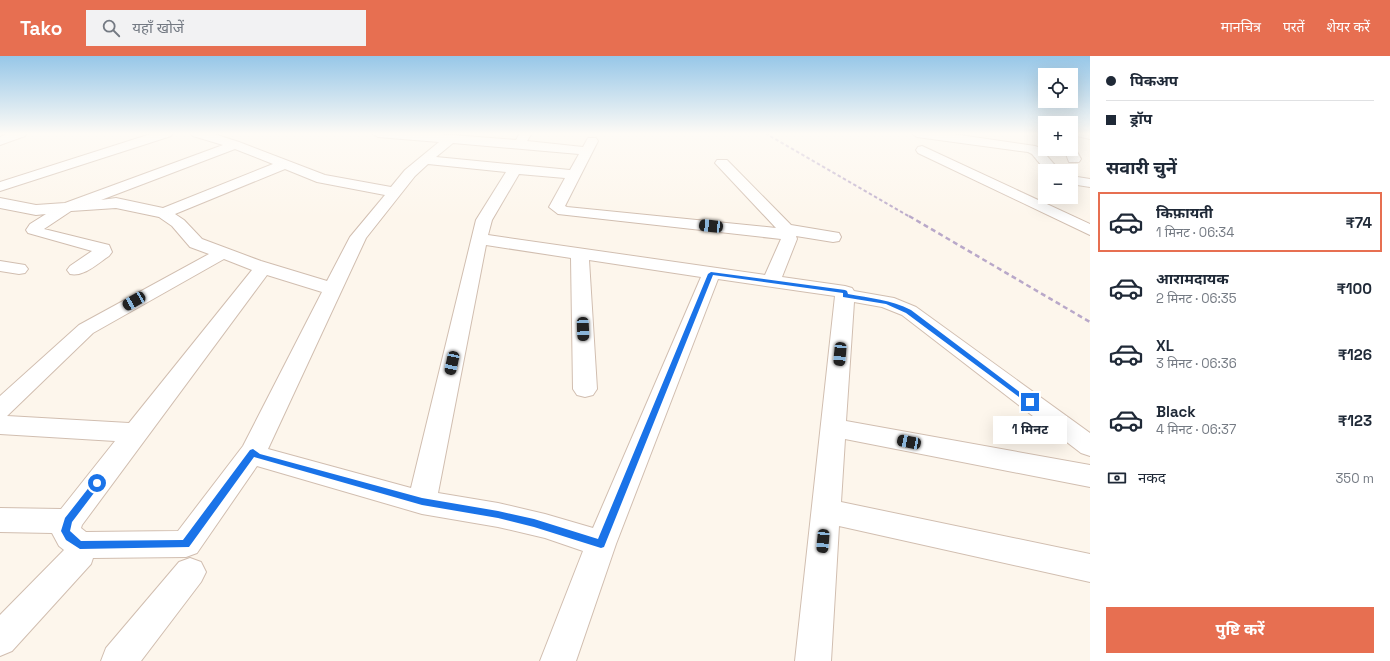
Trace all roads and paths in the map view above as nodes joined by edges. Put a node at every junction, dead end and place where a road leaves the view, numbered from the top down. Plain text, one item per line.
1 (80, 161) edge
2 (191, 161) edge
3 (278, 161) edge
4 (419, 161) edge
5 (491, 161) edge
6 (582, 161) edge
7 (946, 161) edge
8 (722, 163) dead end
9 (285, 164) junction
10 (515, 169) junction
11 (574, 175) junction
12 (1078, 181) edge
13 (1090, 183) edge
14 (0, 187) edge
15 (394, 192) junction
16 (1038, 201) edge
17 (1032, 202) junction
18 (0, 203) edge
19 (68, 207) junction
20 (164, 213) junction
21 (1090, 230) edge
22 (787, 232) junction
23 (833, 237) dead end
24 (479, 239) junction
25 (222, 253) junction
26 (580, 254) junction
27 (0, 266) edge
28 (263, 268) junction
29 (19, 269) dead end
30 (76, 270) dead end
31 (711, 274) junction
32 (771, 282) junction
33 (332, 289) junction
34 (845, 295) junction
35 (586, 389) dead end
36 (0, 410) edge
37 (0, 425) edge
38 (833, 428) junction
39 (135, 433) junction
40 (1090, 446) edge
41 (253, 452) junction
42 (1090, 476) edge
43 (422, 502) junction
44 (826, 511) junction
45 (0, 520) edge
46 (74, 533) junction
47 (601, 544) junction
48 (1090, 568) edge
49 (190, 572) dead end
50 (0, 639) edge
51 (119, 661) edge
52 (558, 661) edge
53 (813, 661) edge

1 - 14 street
2 - 19 street
3 - 9 street
4 - 15 street
5 - 10 street
6 - 11 street
7 - 17 street
8 - 22 street
9 - 15 street
9 - 20 street
10 - 11 street
10 - 24 street
11 - 22 street
12 - 13 street
15 - 33 street
16 - 17 street
17 - 21 street
18 - 19 street
19 - 20 street
19 - 30 street
20 - 25 street
22 - 23 street
22 - 32 street
24 - 26 street
24 - 43 street
25 - 28 street
25 - 36 street
26 - 31 street
26 - 35 street
27 - 29 street
28 - 33 street
28 - 39 street
31 - 32 street
31 - 47 street
32 - 34 street
33 - 41 street
34 - 38 street
34 - 40 street
37 - 39 street
38 - 42 street
38 - 44 street
39 - 46 street
41 - 43 street
41 - 46 street
43 - 47 street
44 - 48 street
44 - 53 street
45 - 46 street
46 - 50 street
47 - 52 street
49 - 51 street

